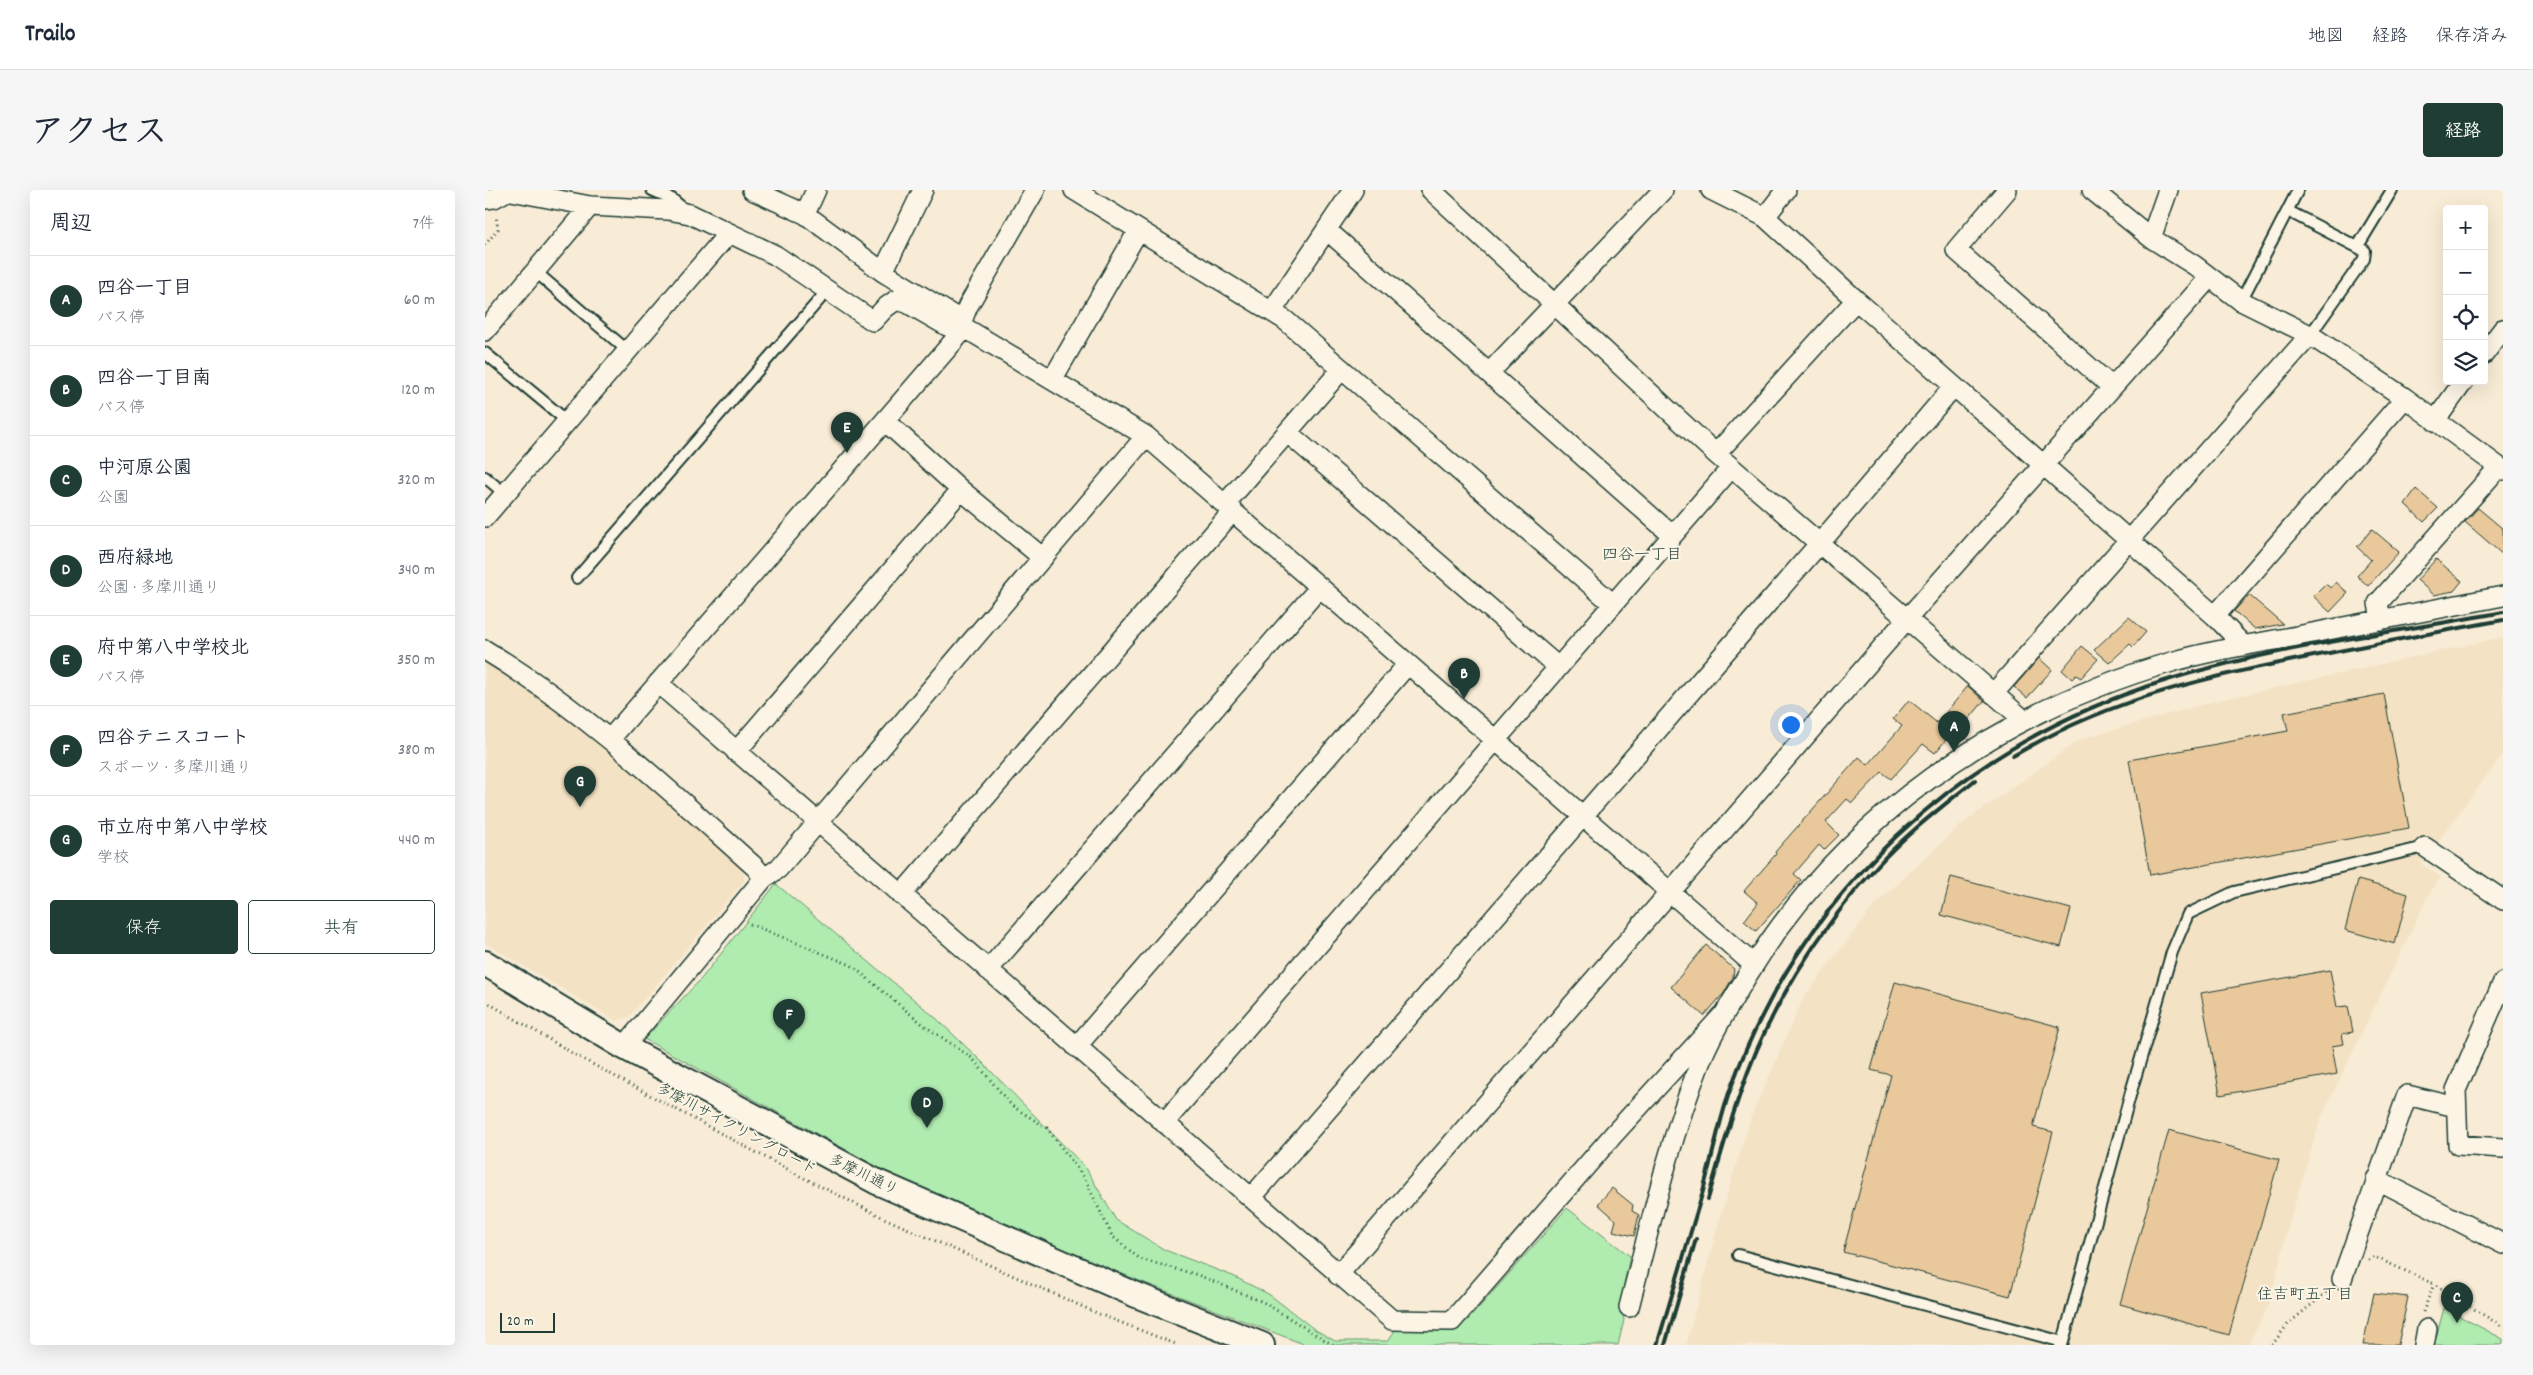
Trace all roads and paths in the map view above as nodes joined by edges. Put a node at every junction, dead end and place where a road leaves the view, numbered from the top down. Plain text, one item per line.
1 (652, 190) edge
2 (753, 190) edge
3 (816, 190) edge
4 (923, 190) edge
5 (1035, 190) edge
6 (1073, 190) edge
7 (1353, 190) edge
8 (1431, 190) edge
9 (1663, 190) edge
10 (1711, 190) edge
11 (1786, 190) edge
12 (2007, 190) edge
13 (2092, 190) edge
14 (2168, 190) edge
15 (2298, 190) edge
16 (2392, 190) edge
17 (500, 194) edge
18 (590, 206) junction
19 (2288, 211) junction
20 (690, 214) junction
21 (805, 214) junction
22 (1765, 217) junction
23 (1138, 231) junction
24 (1327, 231) junction
25 (728, 234) junction
26 (2151, 238) junction
27 (485, 245) edge
28 (2358, 246) junction
29 (536, 272) junction
30 (883, 272) junction
31 (2209, 278) junction
32 (827, 291) junction
33 (1856, 300) junction
34 (2241, 301) junction
35 (1553, 303) junction
36 (1272, 311) junction
37 (963, 324) junction
38 (2503, 328) edge
39 (485, 331) edge
40 (2310, 335) junction
41 (2488, 349) edge
42 (629, 351) junction
43 (485, 353) edge
44 (1342, 369) junction
45 (1489, 373) junction
46 (1052, 380) junction
47 (2461, 385) edge
48 (1955, 386) junction
49 (2112, 387) junction
50 (2405, 398) junction
51 (567, 421) junction
52 (885, 421) junction
53 (2435, 421) junction
54 (1288, 432) junction
55 (1147, 436) junction
56 (1715, 454) junction
57 (2043, 464) junction
58 (1731, 468) junction
59 (2501, 468) edge
60 (485, 477) edge
61 (961, 490) junction
62 (505, 494) junction
63 (1229, 508) junction
64 (485, 517) edge
65 (1672, 535) junction
66 (2129, 540) junction
67 (1821, 543) junction
68 (1043, 558) junction
69 (577, 578) dead end
70 (1320, 587) junction
71 (2503, 596) edge
72 (1613, 604) junction
73 (2215, 616) junction
74 (1906, 620) junction
75 (2381, 620) junction
76 (2244, 646) junction
77 (485, 650) edge
78 (1409, 664) junction
79 (1558, 667) junction
80 (658, 683) junction
81 (1993, 694) junction
82 (2024, 720) junction
83 (611, 739) junction
84 (1496, 740) junction
85 (736, 752) junction
86 (1583, 815) junction
87 (818, 822) junction
88 (2425, 848) joint
89 (764, 878) junction
90 (1671, 891) junction
91 (901, 895) junction
92 (2503, 900) edge
93 (732, 918) junction
94 (485, 963) edge
95 (1754, 965) junction
96 (988, 970) junction
97 (2503, 982) edge
98 (485, 1001) edge
99 (1722, 1016) junction
100 (624, 1047) junction
101 (1076, 1047) junction
102 (2456, 1107) junction
103 (1164, 1123) junction
104 (2503, 1148) edge
105 (2376, 1179) junction
106 (1251, 1198) junction
107 (2503, 1244) edge
108 (1738, 1255) dead end
109 (1338, 1275) junction
110 (2342, 1279) junction
111 (2434, 1284) junction
112 (1629, 1307) dead end
113 (2503, 1327) edge
114 (2426, 1337) edge
115 (2061, 1343) edge
116 (1178, 1345) edge
117 (1262, 1345) edge
118 (1333, 1345) edge
119 (2273, 1345) edge

1 - 20 lane
2 - 21 street
3 - 21 street
4 - 30 street
5 - 37 street
6 - 23 street
7 - 24 street
8 - 35 street
9 - 35 street
10 - 22 street
11 - 22 street
12 - 49 street
13 - 26 street
14 - 26 street
15 - 19 lane
16 - 28 lane
17 - 18 street
17 - 27 path
18 - 20 street
18 - 29 street
19 - 28 lane
19 - 34 lane
20 - 25 street
21 - 30 street
22 - 33 street
23 - 36 street
23 - 46 street
24 - 36 street
24 - 45 street
25 - 32 street
25 - 42 street
26 - 31 street
28 - 40 lane
29 - 39 street
29 - 42 lane
30 - 37 street
31 - 34 street
31 - 49 street
32 - 37 street
32 - 69 lane
33 - 48 street
33 - 56 street
34 - 40 street
35 - 45 street
35 - 56 street
36 - 44 street
37 - 46 street
37 - 52 street
38 - 41 street
40 - 50 street
40 - 66 street
42 - 51 street
43 - 51 lane
44 - 54 street
44 - 72 street
45 - 65 street
46 - 55 street
47 - 53 street
48 - 57 street
48 - 67 street
49 - 57 street
50 - 53 street
50 - 73 street
51 - 62 street
52 - 61 street
52 - 80 street
53 - 59 street
54 - 63 street
54 - 79 street
55 - 63 street
55 - 68 street
56 - 58 street
57 - 66 street
57 - 74 street
58 - 65 street
58 - 67 street
59 - 75 street
60 - 62 lane
61 - 68 street
61 - 85 street
62 - 64 street
63 - 70 street
63 - 91 street
65 - 72 street
66 - 73 street
66 - 81 street
67 - 74 street
67 - 86 street
68 - 87 street
70 - 78 street
70 - 96 street
71 - 75 street
72 - 79 street
73 - 76 street
74 - 81 street
74 - 90 street
75 - 76 street
76 - 82 street
77 - 83 street
78 - 84 street
78 - 101 street
79 - 84 street
80 - 83 street
80 - 85 street
81 - 82 street
82 - 95 street
83 - 89 street
84 - 86 street
84 - 103 street
85 - 87 street
86 - 90 street
86 - 106 street
87 - 89 street
87 - 91 street
88 - 92 street
88 - 115 lane
89 - 93 street
90 - 95 street
90 - 109 street
91 - 96 street
93 - 100 street
93 - 118 path
94 - 100 street, 多摩川通り
95 - 99 street
96 - 101 street
97 - 102 street
98 - 116 path, 多摩川サイクリングロード
99 - 109 street
99 - 112 street
100 - 117 street, 多摩川通り
101 - 103 street
102 - 104 street
102 - 105 street
103 - 106 street
105 - 107 street
105 - 110 street
106 - 109 street
108 - 115 lane
110 - 111 path
110 - 119 path
111 - 113 path
111 - 114 path

